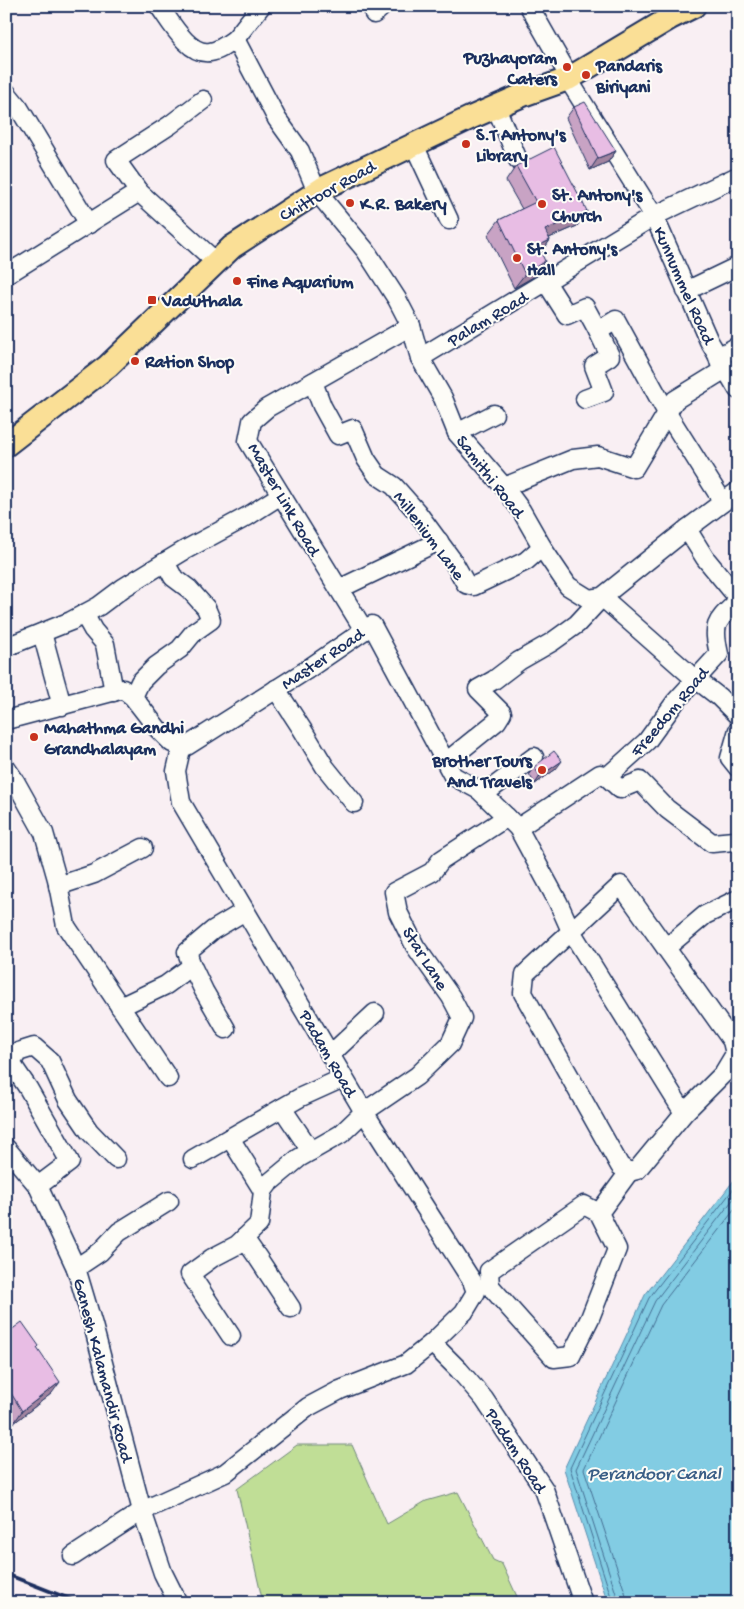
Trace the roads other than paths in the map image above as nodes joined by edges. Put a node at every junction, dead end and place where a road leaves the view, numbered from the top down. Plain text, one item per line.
1 (159, 6) edge
2 (261, 6) edge
3 (528, 6) edge
4 (694, 6) edge
5 (235, 39) junction
6 (569, 79) junction
7 (203, 100) dead end
8 (9, 101) edge
9 (496, 107) junction
10 (414, 145) junction
11 (518, 160) dead end
12 (738, 176) edge
13 (139, 192) junction
14 (317, 192) junction
15 (654, 216) junction
16 (449, 220) dead end
17 (88, 224) junction
18 (216, 262) junction
19 (738, 266) edge
20 (6, 275) edge
21 (546, 282) junction
22 (686, 291) junction
23 (411, 326) junction
24 (598, 331) junction
25 (738, 346) edge
26 (718, 357) junction
27 (420, 358) junction
28 (313, 382) junction
29 (738, 390) edge
30 (585, 399) dead end
31 (667, 412) junction
32 (494, 414) dead end
33 (457, 433) junction
34 (6, 445) edge
35 (504, 487) junction
36 (738, 491) edge
37 (281, 495) junction
38 (723, 502) junction
39 (687, 529) junction
40 (439, 541) junction
41 (542, 547) junction
42 (165, 562) junction
43 (339, 589) junction
44 (602, 597) junction
45 (738, 599) edge
46 (84, 614) junction
47 (364, 630) junction
48 (42, 633) junction
49 (6, 647) edge
50 (695, 678) junction
51 (276, 689) junction
52 (114, 692) junction
53 (133, 697) junction
54 (62, 706) junction
55 (738, 716) edge
56 (6, 720) edge
57 (738, 730) edge
58 (182, 745) junction
59 (534, 757) dead end
60 (446, 762) junction
61 (6, 768) edge
62 (738, 768) edge
63 (607, 778) junction
64 (484, 794) junction
65 (354, 803) dead end
66 (512, 823) junction
67 (738, 840) edge
68 (143, 848) dead end
69 (58, 886) junction
70 (738, 899) edge
71 (245, 911) junction
72 (572, 932) junction
73 (666, 948) junction
74 (192, 966) junction
75 (120, 1007) junction
76 (375, 1013) dead end
77 (226, 1029) dead end
78 (330, 1055) junction
79 (168, 1078) dead end
80 (343, 1078) junction
81 (282, 1108) junction
82 (364, 1112) junction
83 (684, 1113) junction
84 (230, 1138) junction
85 (6, 1148) edge
86 (311, 1151) junction
87 (116, 1159) dead end
88 (193, 1159) dead end
89 (629, 1172) junction
90 (38, 1186) junction
91 (262, 1191) junction
92 (170, 1201) dead end
93 (599, 1213) junction
94 (244, 1238) junction
95 (76, 1268) junction
96 (290, 1308) dead end
97 (231, 1336) dead end
98 (432, 1343) junction
99 (142, 1512) junction
100 (73, 1556) dead end
101 (178, 1603) edge
102 (583, 1603) edge

1 - 5 street
2 - 5 street
3 - 6 street, Kunnummel Road
4 - 6 main road, Chittoor Road
5 - 14 street, Samithi Road
6 - 9 main road, Chittoor Road
6 - 15 street, Kunnummel Road
7 - 13 street
8 - 17 street
9 - 10 main road, Chittoor Road
9 - 11 street
10 - 14 main road, Chittoor Road
10 - 16 street
12 - 15 street, Palam Road
13 - 17 street
13 - 18 street
14 - 18 main road, Chittoor Road
14 - 23 street, Samithi Road
15 - 21 street, Palam Road
15 - 22 street, Kunnummel Road
17 - 20 street
18 - 34 main road, Chittoor Road
19 - 22 street
21 - 24 street
21 - 27 street, Palam Road
22 - 26 street, Kunnummel Road
23 - 27 street, Samithi Road
23 - 28 street, Master Link Road
24 - 30 street
24 - 31 street
25 - 26 street
26 - 29 street, Kunnummel Road
26 - 31 street
27 - 33 street, Samithi Road
28 - 37 street, Master Link Road
28 - 40 street, Millenium Lane
31 - 35 street
31 - 38 street
32 - 33 street
33 - 35 street, Samithi Road
35 - 41 street, Samithi Road
36 - 38 street
37 - 42 street
37 - 43 street, Master Link Road
38 - 39 street
39 - 44 street
39 - 45 street
40 - 41 street, Millenium Lane
40 - 43 street
41 - 44 street, Samithi Road
42 - 46 street
42 - 53 street
43 - 47 street, Master Link Road
44 - 50 street
44 - 60 street
45 - 50 street, Freedom Road
46 - 48 street
46 - 52 street
47 - 51 street, Master Road
47 - 60 street, Master Road
48 - 49 street
48 - 54 street
50 - 55 street
50 - 63 street, Freedom Road
51 - 58 street, Master Road
51 - 65 street
52 - 53 street
52 - 54 street
53 - 58 street
54 - 56 street
57 - 62 street
58 - 71 street, Padam Road
59 - 64 street
60 - 64 street, Master Road
61 - 69 street
63 - 66 street, Freedom Road
63 - 67 street
64 - 66 street, Master Road
66 - 72 street, Master Road
66 - 82 street, Star Lane
68 - 69 street
69 - 75 street
70 - 73 street
71 - 74 street
71 - 78 street, Padam Road
72 - 73 street
72 - 83 street, Master Road
72 - 89 street
73 - 83 street
74 - 75 street
74 - 77 street
75 - 79 street
76 - 78 street
78 - 80 street, Padam Road
80 - 81 street
80 - 82 street, Padam Road
81 - 84 street
81 - 86 street
82 - 86 street
82 - 98 street, Padam Road
83 - 89 street
84 - 88 street
84 - 91 street
85 - 90 street, Ganesh Kalamandir Road
86 - 91 street
87 - 90 street
89 - 93 street
90 - 95 street, Ganesh Kalamandir Road
91 - 94 street
92 - 95 street
93 - 93 street
94 - 96 street
94 - 97 street
95 - 99 street, Ganesh Kalamandir Road
98 - 99 street, Padam Road
98 - 102 street, Padam Road
99 - 100 street, Padam Road
99 - 101 street, Ganesh Kalamandir Road

